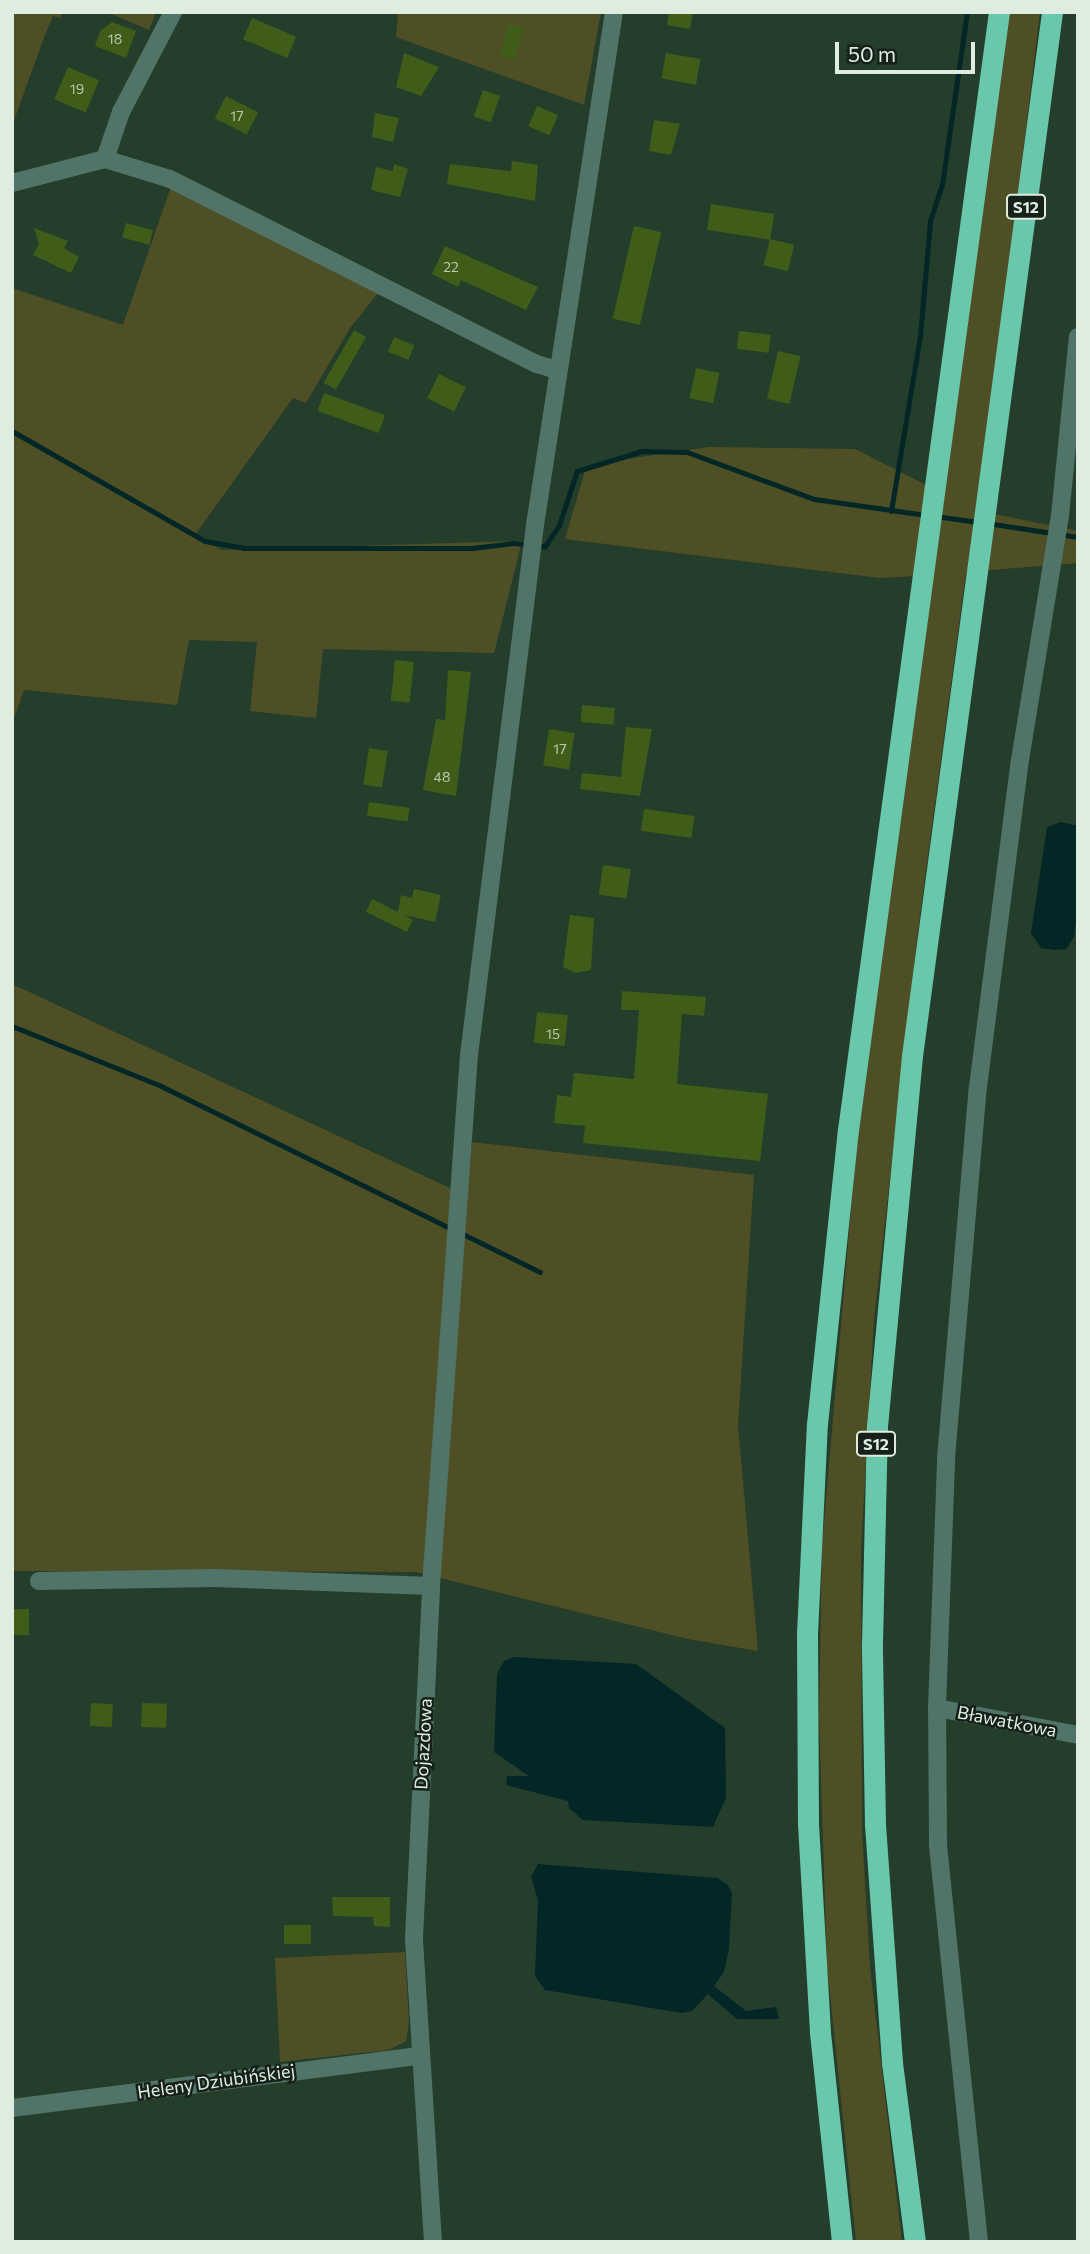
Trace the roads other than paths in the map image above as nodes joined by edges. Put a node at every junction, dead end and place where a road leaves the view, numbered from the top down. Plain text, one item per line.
1 (173, 12) edge
2 (614, 12) edge
3 (999, 12) edge
4 (1052, 12) edge
5 (106, 159) junction
6 (12, 183) edge
7 (1078, 337) edge
8 (557, 370) junction
9 (39, 1581) dead end
10 (431, 1586) junction
11 (937, 1708) junction
12 (1078, 1735) edge
13 (419, 2056) junction
14 (12, 2108) edge
15 (433, 2242) edge
16 (842, 2242) edge
17 (915, 2242) edge
18 (978, 2242) edge

1 - 5 street
2 - 8 street, Dojazdowa
3 - 16 highway
4 - 17 highway, S12
5 - 6 street
5 - 8 street
7 - 11 street
8 - 10 street, Dojazdowa
9 - 10 street
10 - 13 street, Dojazdowa
11 - 12 street, Bławatkowa
11 - 18 street
13 - 14 street, Heleny Dziubińskiej
13 - 15 street, Dojazdowa

